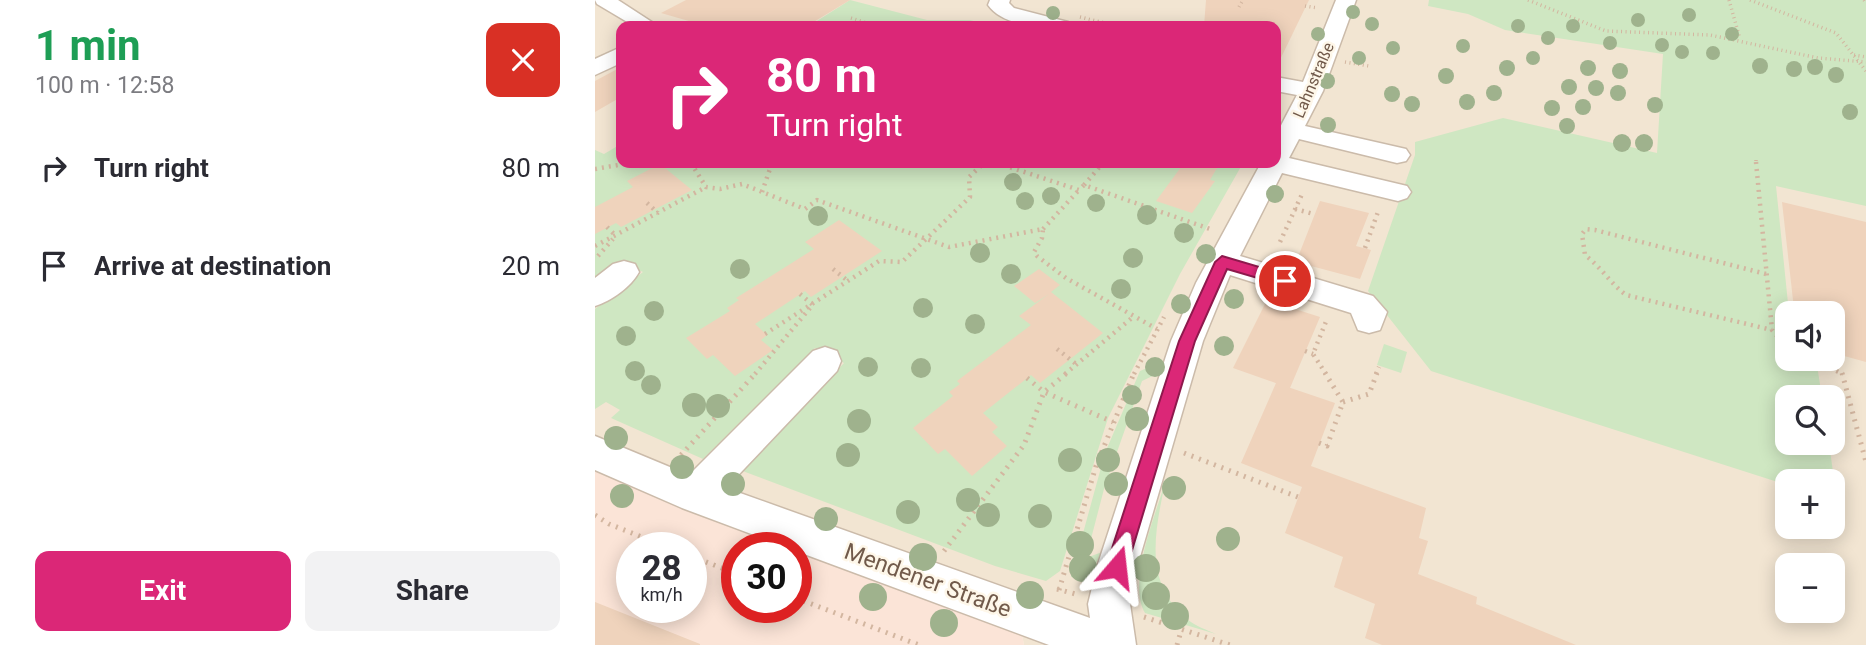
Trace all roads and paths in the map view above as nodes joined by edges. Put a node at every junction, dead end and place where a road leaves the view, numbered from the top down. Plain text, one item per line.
1 (604, 0) edge
2 (1000, 0) edge
3 (1243, 0) edge
4 (1346, 0) edge
5 (1528, 0) edge
6 (1729, 0) edge
7 (1750, 0) edge
8 (1305, 6) dead end
9 (1239, 7) dead end
10 (1325, 9) dead end
11 (851, 18) dead end
12 (640, 21) edge
13 (860, 21) edge
14 (1042, 21) edge
15 (1740, 40) junction
16 (1854, 55) junction
17 (616, 57) edge
18 (1857, 60) junction
19 (1866, 60) edge
20 (595, 68) edge
21 (1866, 71) edge
22 (1281, 86) edge
23 (1311, 91) junction
24 (1292, 130) junction
25 (1281, 150) edge
26 (1397, 155) dead end
27 (1756, 160) dead end
28 (1281, 163) edge
29 (616, 165) edge
30 (694, 168) edge
31 (770, 168) edge
32 (979, 168) edge
33 (1012, 168) edge
34 (1099, 168) edge
35 (1270, 168) edge
36 (595, 169) edge
37 (1313, 172) junction
38 (1084, 185) junction
39 (706, 187) junction
40 (1079, 190) junction
41 (1392, 191) joint
42 (762, 192) junction
43 (647, 204) dead end
44 (1295, 209) junction
45 (658, 213) junction
46 (1314, 214) dead end
47 (1216, 221) dead end
48 (607, 228) dead end
49 (1043, 229) junction
50 (615, 236) junction
51 (925, 240) junction
52 (1280, 242) dead end
53 (1213, 244) junction
54 (595, 246) edge
55 (1365, 248) dead end
56 (595, 260) edge
57 (833, 269) dead end
58 (625, 272) dead end
59 (1766, 274) junction
60 (848, 281) junction
61 (595, 295) edge
62 (800, 295) dead end
63 (813, 305) junction
64 (1170, 307) dead end
65 (1316, 313) dead end
66 (1133, 317) junction
67 (1369, 321) dead end
68 (1157, 329) junction
69 (1772, 330) junction
70 (765, 334) dead end
71 (1775, 334) edge
72 (1057, 349) dead end
73 (1305, 351) dead end
74 (1313, 354) junction
75 (825, 361) dead end
76 (1076, 364) junction
77 (1379, 368) dead end
78 (1840, 371) edge
79 (1027, 377) dead end
80 (1044, 392) junction
81 (1343, 402) junction
82 (1113, 422) junction
83 (1319, 443) dead end
84 (595, 452) edge
85 (1182, 452) dead end
86 (681, 455) dead end
87 (1866, 462) edge
88 (695, 495) junction
89 (1299, 497) dead end
90 (595, 515) edge
91 (629, 532) edge
92 (944, 551) dead end
93 (1059, 590) dead end
94 (812, 604) edge
95 (1109, 604) junction
96 (1181, 631) junction
97 (919, 645) edge
98 (1106, 645) edge
99 (1115, 645) edge
100 (1177, 645) edge
101 (1230, 645) edge

1 - 12 street
2 - 14 street
3 - 9 path
4 - 23 street, Lahnstraße
5 - 15 path
6 - 15 path
7 - 16 path
8 - 10 path
11 - 13 path
15 - 18 path
16 - 18 path
16 - 19 path
17 - 20 street
18 - 19 path
18 - 21 path
22 - 23 street
23 - 24 street, Lahnstraße
24 - 25 street, Lahnstraße
24 - 26 street
27 - 59 path
28 - 37 street
29 - 36 path
30 - 39 path
31 - 42 path
32 - 51 path
33 - 40 path
34 - 38 path
35 - 53 street, Lahnstraße
37 - 41 street
37 - 44 path
38 - 40 path
38 - 53 path
39 - 42 path
39 - 45 path
40 - 49 path
41 - 55 path
42 - 51 path
43 - 45 path
44 - 46 path
44 - 52 path
45 - 50 path
47 - 53 path
48 - 50 path
49 - 51 path
49 - 66 path
50 - 54 path
50 - 56 path
51 - 60 path
53 - 67 street
53 - 95 street, Lahnstraße
57 - 60 path
58 - 61 street
59 - 69 path
59 - 69 path
60 - 63 path
62 - 63 path
63 - 70 path
63 - 86 path
64 - 68 path
65 - 74 path
66 - 68 path
66 - 76 path
68 - 82 path
69 - 71 path
72 - 76 path
73 - 74 path
74 - 81 path
75 - 88 street
76 - 80 path
77 - 81 path
78 - 87 path
79 - 80 path
80 - 82 path
80 - 92 path
81 - 83 path
82 - 93 path
84 - 88 street, Mendener Straße
85 - 89 path
88 - 98 street, Mendener Straße
90 - 91 path
94 - 97 path
95 - 96 path
95 - 99 street, Lahnstraße
96 - 100 path
96 - 101 path

